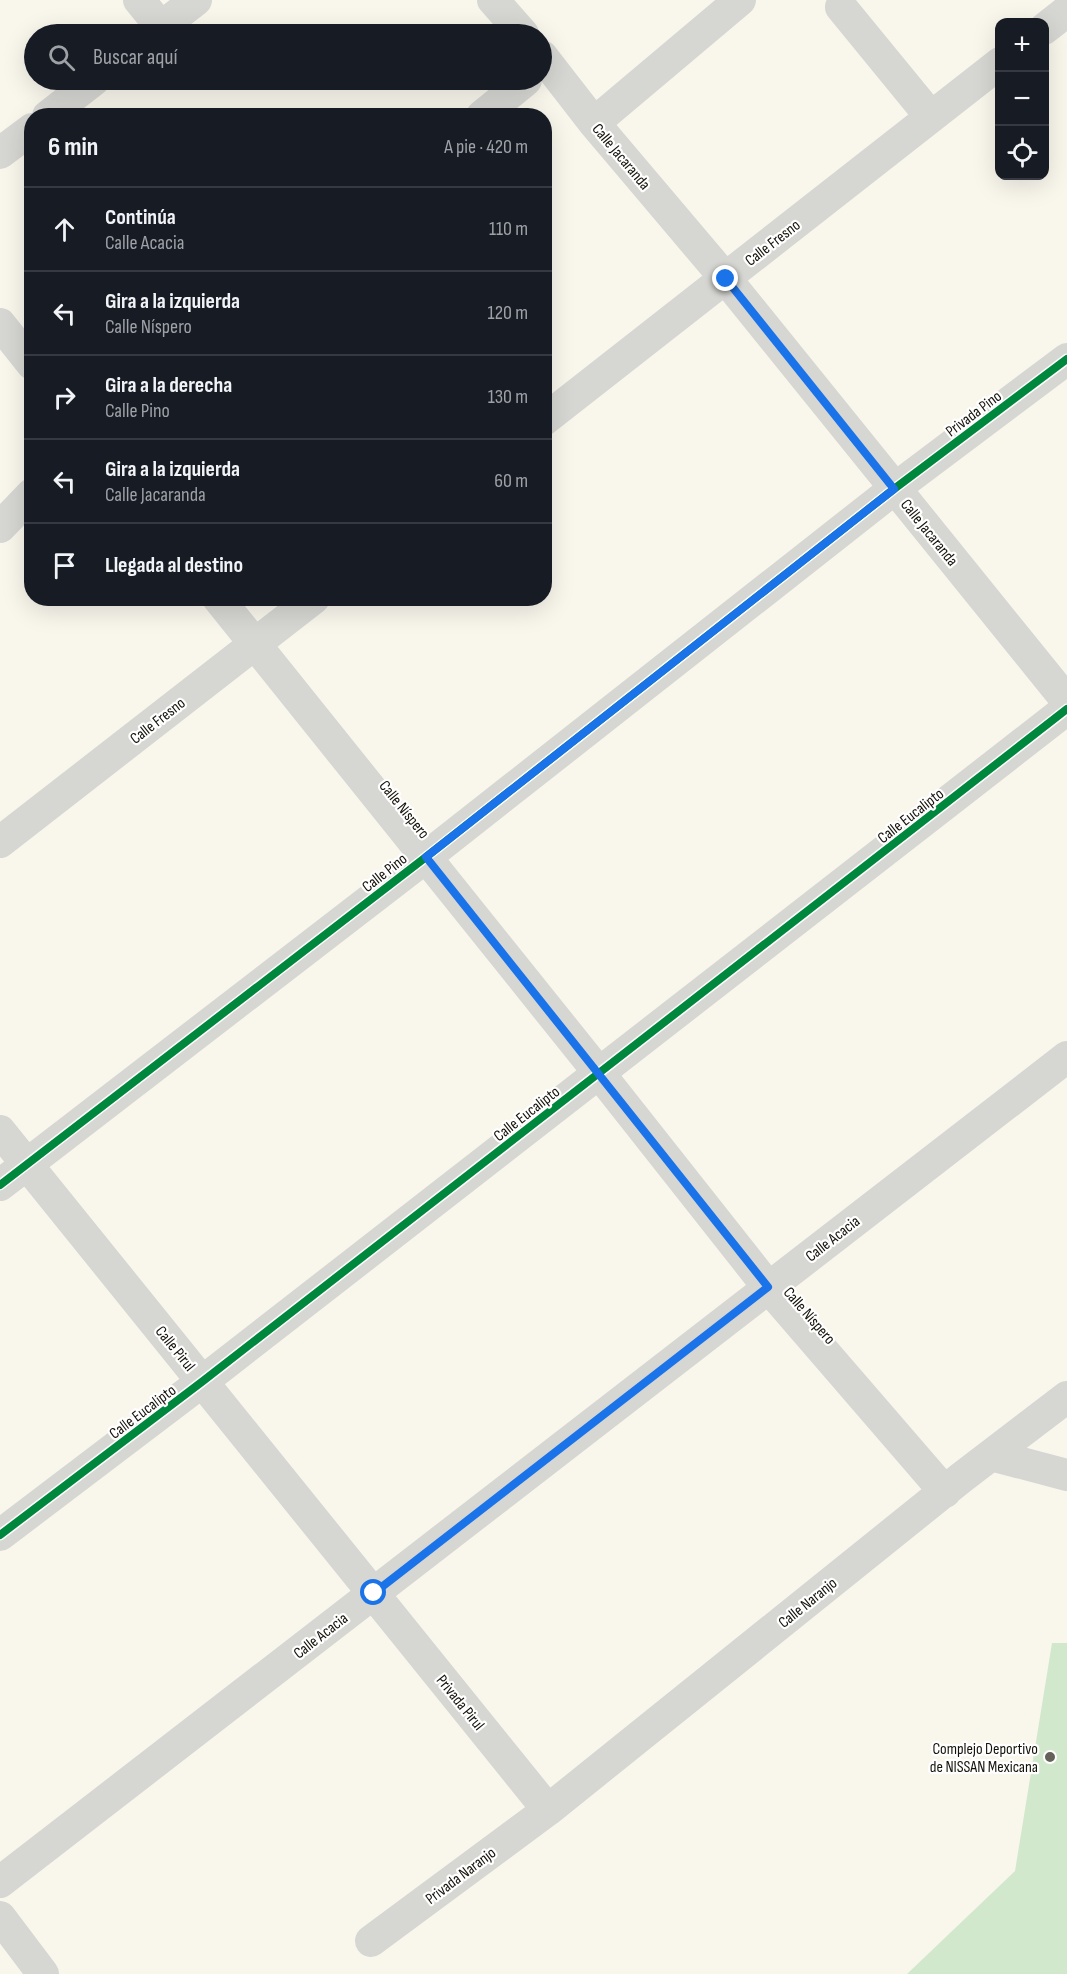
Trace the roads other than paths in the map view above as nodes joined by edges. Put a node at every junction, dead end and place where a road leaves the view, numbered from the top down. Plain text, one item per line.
1 (139, 0) edge
2 (196, 0) edge
3 (493, 0) edge
4 (740, 0) edge
5 (841, 7) dead end
6 (1067, 11) edge
7 (152, 24) edge
8 (165, 24) edge
9 (514, 24) edge
10 (1049, 24) edge
11 (995, 66) edge
12 (552, 79) edge
13 (81, 90) edge
14 (512, 90) edge
15 (58, 108) edge
16 (491, 108) edge
17 (931, 117) junction
18 (594, 123) junction
19 (24, 135) edge
20 (0, 153) edge
21 (726, 279) junction
22 (0, 324) edge
23 (24, 354) edge
24 (1067, 359) edge
25 (552, 414) edge
26 (894, 489) junction
27 (24, 502) edge
28 (0, 527) edge
29 (224, 606) edge
30 (304, 606) edge
31 (255, 644) junction
32 (1067, 701) edge
33 (1067, 709) edge
34 (0, 842) edge
35 (426, 857) junction
36 (1067, 1057) edge
37 (599, 1073) junction
38 (0, 1131) edge
39 (26, 1165) junction
40 (0, 1185) edge
41 (768, 1287) junction
42 (203, 1382) junction
43 (1067, 1397) edge
44 (991, 1455) junction
45 (1067, 1475) edge
46 (945, 1492) junction
47 (0, 1535) edge
48 (374, 1593) junction
49 (548, 1810) junction
50 (0, 1882) edge
51 (0, 1917) edge
52 (371, 1941) dead end
53 (43, 1974) edge

1 - 7 street
2 - 8 street
3 - 9 street
4 - 18 street
5 - 17 street
6 - 10 street
11 - 17 street, Calle Fresno
12 - 18 street, Calle Jacaranda
13 - 15 street
14 - 16 street
17 - 21 street, Calle Fresno
18 - 21 street, Calle Jacaranda
19 - 20 street
21 - 25 street, Calle Fresno
21 - 26 street, Calle Jacaranda
22 - 23 street
24 - 26 street, Privada Pino
26 - 32 street, Calle Jacaranda
26 - 35 street, Calle Pino
27 - 28 street
29 - 31 street, Calle Níspero
30 - 31 street, Calle Fresno
31 - 34 street, Calle Fresno
31 - 35 street, Calle Níspero
33 - 37 street, Calle Eucalipto
35 - 37 street, Calle Níspero
35 - 39 street, Calle Pino
36 - 41 street, Calle Acacia
37 - 41 street, Calle Níspero
37 - 42 street, Calle Eucalipto
38 - 39 street, Calle Pirul
39 - 40 street, Calle Pino
39 - 42 street, Calle Pirul
41 - 46 street, Calle Níspero
41 - 48 street, Calle Acacia
42 - 47 street, Calle Eucalipto
42 - 48 street, Calle Pirul
43 - 44 street, Calle Naranjo
44 - 45 street
44 - 46 street, Calle Naranjo
46 - 49 street, Calle Naranjo
48 - 49 street, Privada Pirul
48 - 50 street, Calle Acacia
49 - 52 street, Privada Naranjo
51 - 53 street

